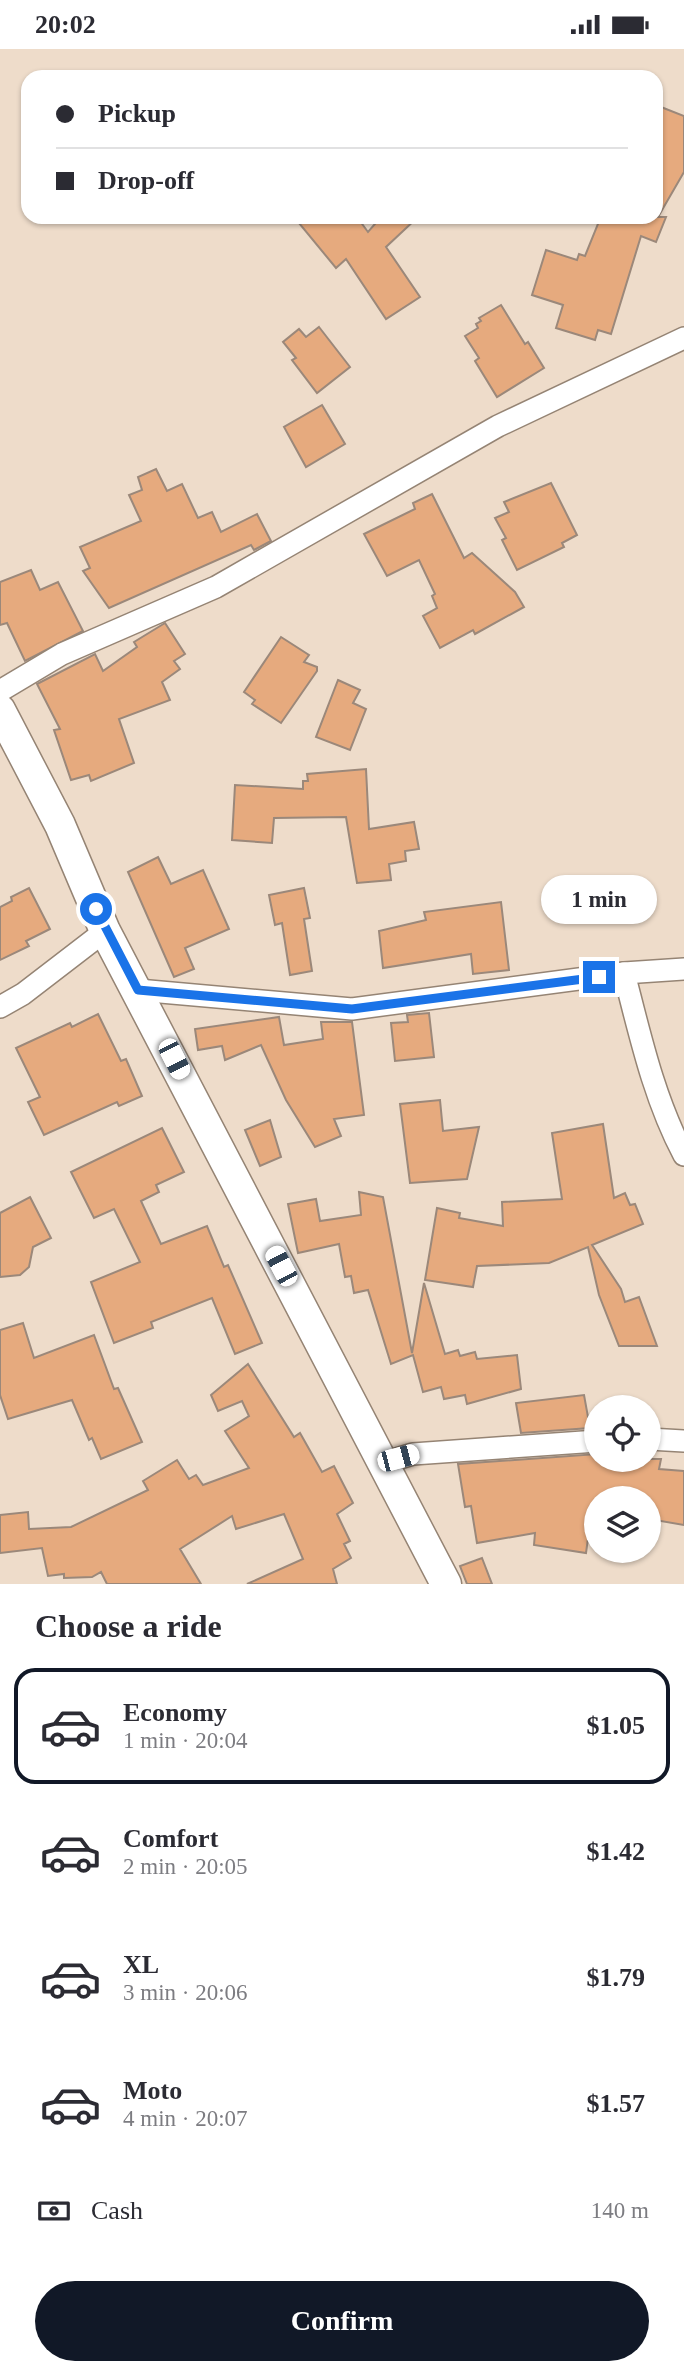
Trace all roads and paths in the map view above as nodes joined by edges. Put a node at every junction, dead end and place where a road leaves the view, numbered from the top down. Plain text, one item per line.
1 (684, 338) edge
2 (0, 691) edge
3 (0, 710) edge
4 (105, 931) junction
5 (684, 969) edge
6 (624, 974) junction
7 (138, 990) junction
8 (0, 1007) edge
9 (684, 1155) edge
10 (661, 1440) edge
11 (684, 1441) edge
12 (584, 1442) edge
13 (383, 1462) junction
14 (446, 1584) edge

1 - 2 street
3 - 4 main road
4 - 7 main road
4 - 8 street
5 - 6 street
6 - 7 street
6 - 9 street
7 - 13 main road
10 - 11 street
12 - 13 street
13 - 14 main road

